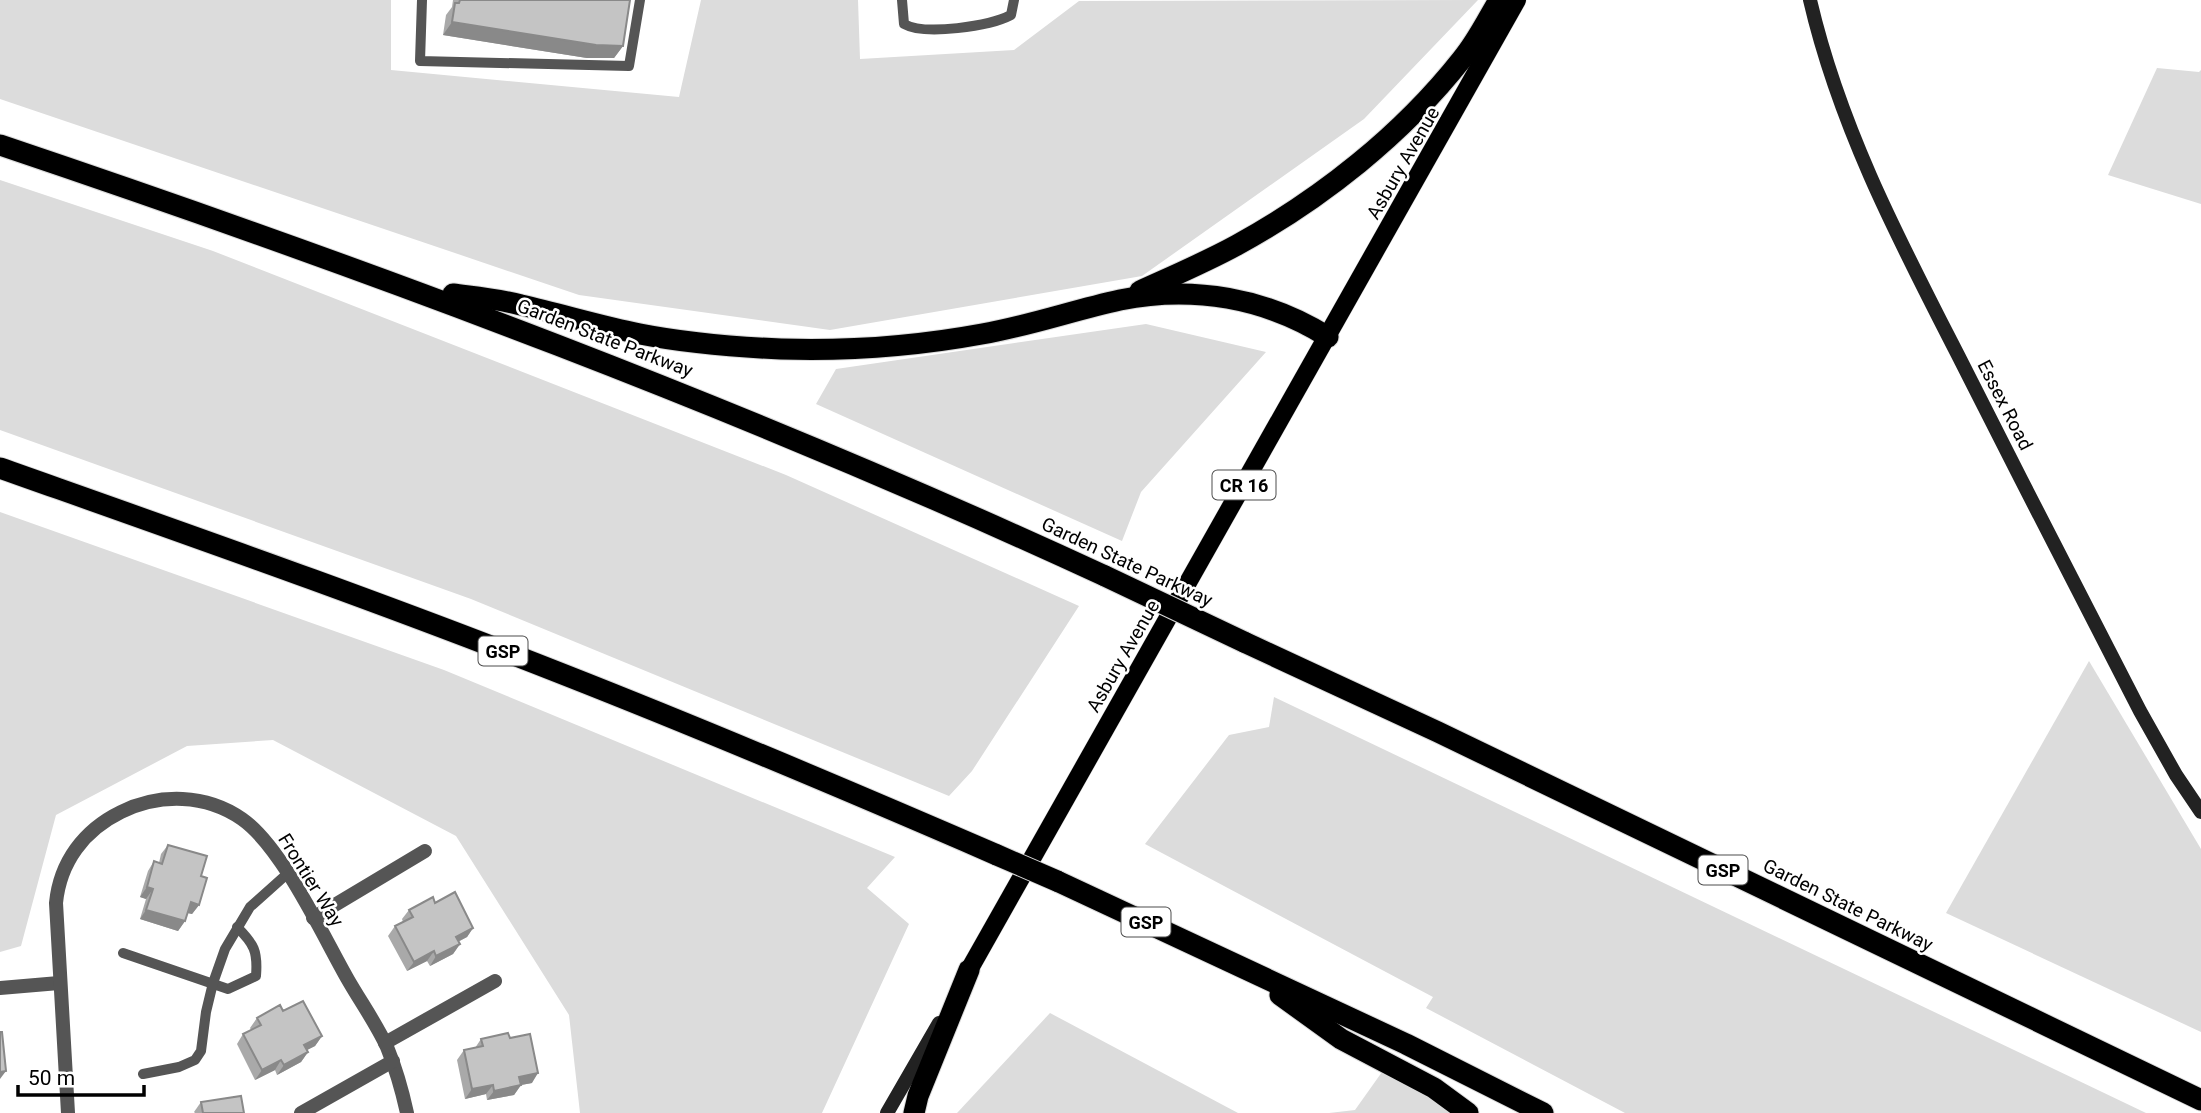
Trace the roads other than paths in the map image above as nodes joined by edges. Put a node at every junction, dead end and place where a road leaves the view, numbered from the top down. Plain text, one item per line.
1 (422, 0) edge
2 (640, 0) edge
3 (902, 0) edge
4 (1014, 0) edge
5 (1499, 0) edge
6 (1517, 0) edge
7 (1810, 0) edge
8 (0, 145) edge
9 (407, 287) junction
10 (1122, 300) junction
11 (1328, 337) junction
12 (0, 468) edge
13 (2201, 813) edge
14 (425, 851) dead end
15 (287, 874) junction
16 (313, 918) junction
17 (237, 927) junction
18 (123, 954) dead end
19 (1236, 963) junction
20 (969, 970) junction
21 (495, 981) dead end
22 (59, 983) junction
23 (213, 983) junction
24 (0, 988) edge
25 (385, 1043) junction
26 (393, 1061) junction
27 (143, 1074) dead end
28 (2201, 1100) edge
29 (68, 1113) edge
30 (301, 1113) edge
31 (407, 1113) edge
32 (887, 1113) edge
33 (914, 1113) edge
34 (1468, 1113) edge
35 (1543, 1113) edge

1 - 2 lane
3 - 4 lane
5 - 10 highway
6 - 11 main road, Asbury Avenue / CR 16
7 - 13 street, Essex Road
8 - 9 highway, Garden State Parkway / GSP
9 - 10 highway
9 - 28 highway, Garden State Parkway / GSP, bridge
10 - 11 highway
11 - 20 main road, Asbury Avenue / CR 16
12 - 19 highway, GSP, bridge
14 - 16 street
15 - 16 street, Frontier Way
15 - 17 lane
15 - 22 street, Frontier Way
16 - 25 street, Frontier Way
17 - 23 lane
17 - 23 lane
18 - 23 lane
19 - 34 highway
19 - 35 highway, GSP
20 - 32 street, Asbury Avenue / CR 16
20 - 33 highway
21 - 25 street
22 - 24 street
22 - 29 street, Frontier Way
23 - 27 lane
25 - 26 street, Frontier Way
26 - 30 street
26 - 31 street, Frontier Way

